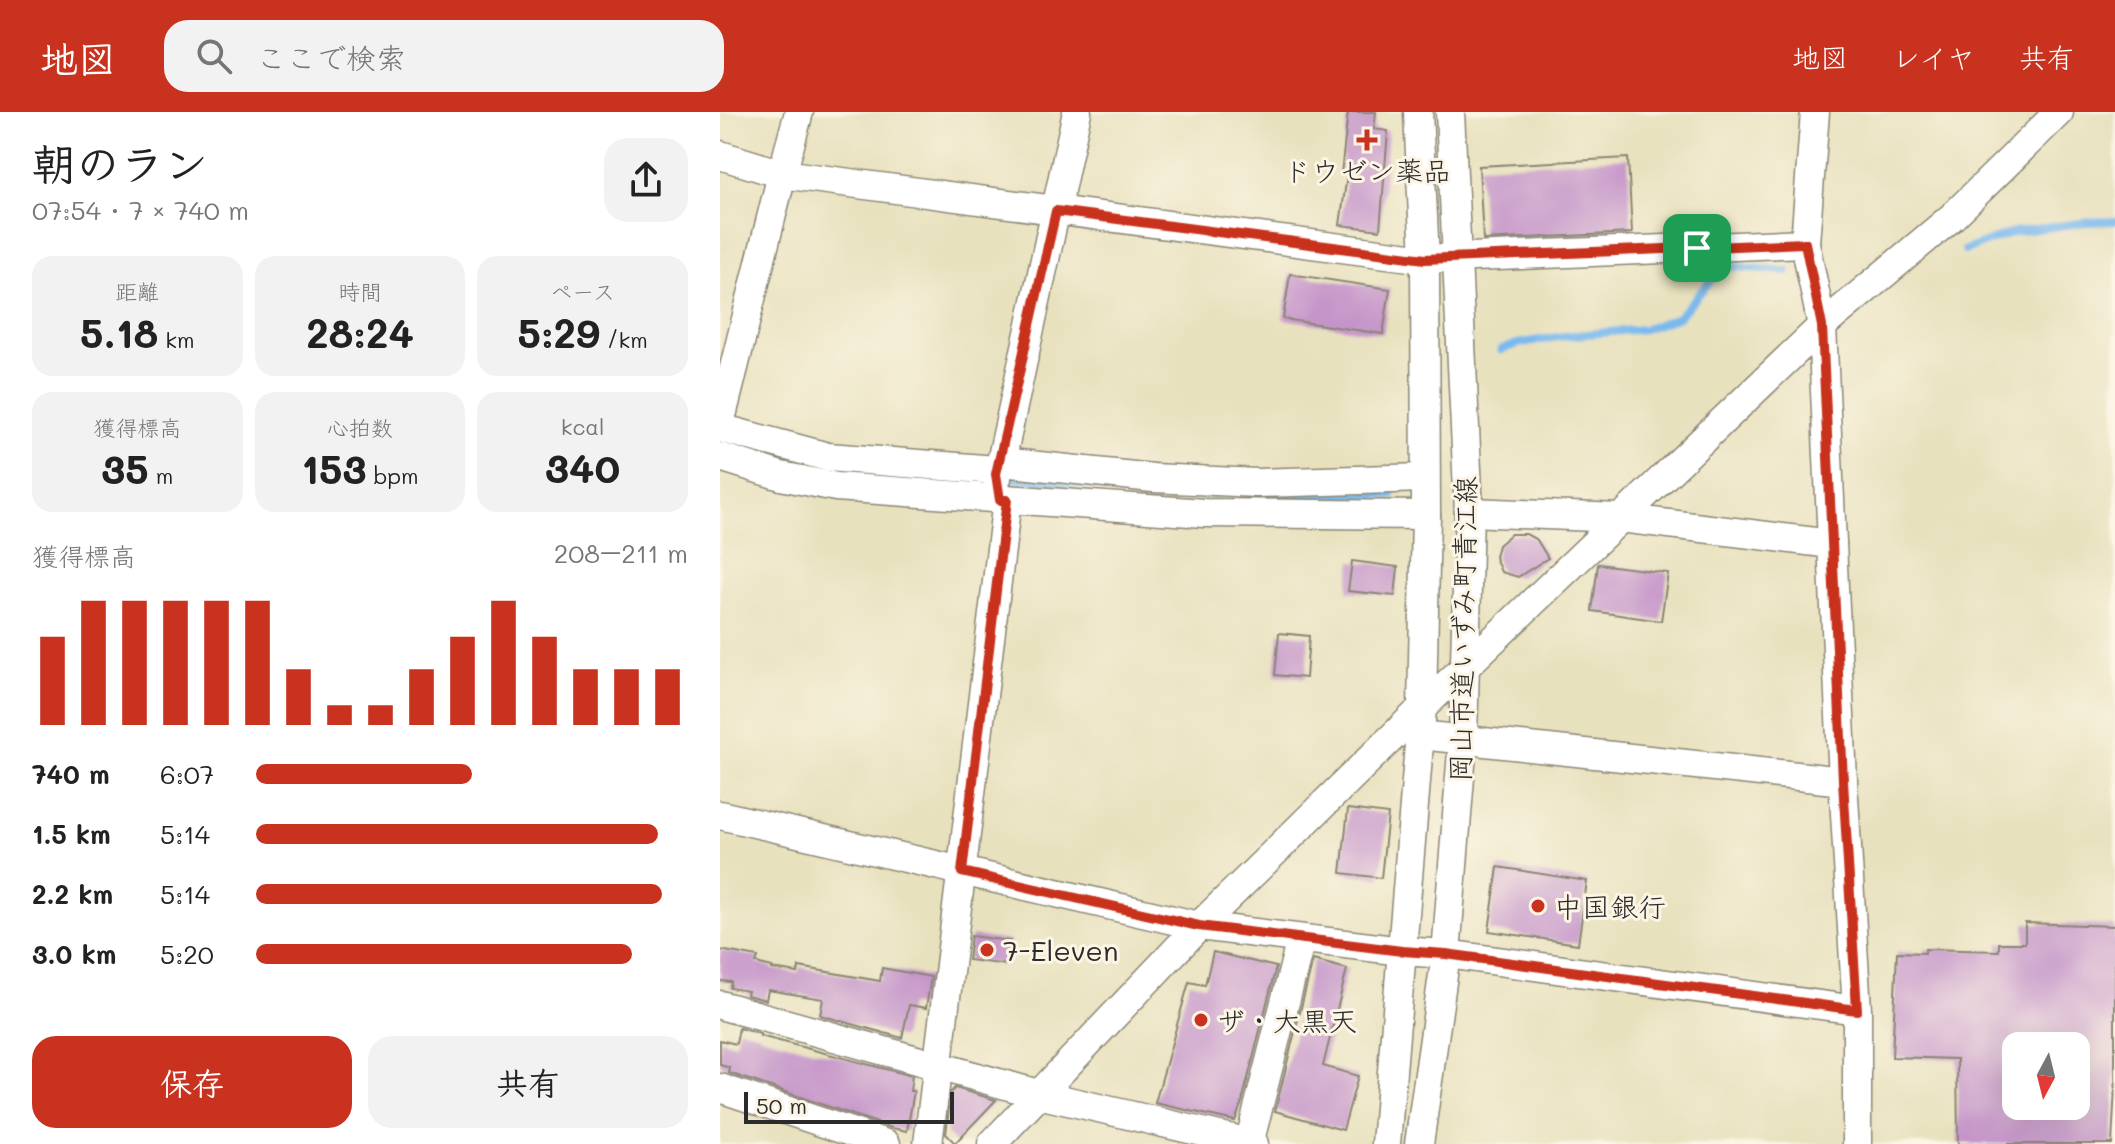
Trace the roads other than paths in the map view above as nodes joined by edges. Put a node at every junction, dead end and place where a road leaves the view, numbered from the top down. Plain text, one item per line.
1 (799, 112) edge
2 (1077, 112) edge
3 (1418, 112) edge
4 (1450, 112) edge
5 (1815, 112) edge
6 (2059, 112) edge
7 (720, 155) edge
8 (782, 174) junction
9 (1056, 211) junction
10 (1805, 243) junction
11 (1425, 259) junction
12 (1457, 259) junction
13 (1822, 326) junction
14 (720, 426) edge
15 (720, 457) edge
16 (1003, 478) junction
17 (1425, 478) junction
18 (1469, 512) junction
19 (1426, 515) junction
20 (1620, 518) junction
21 (1832, 544) junction
22 (1464, 668) junction
23 (1421, 722) junction
24 (1463, 739) junction
25 (1843, 781) junction
26 (720, 815) edge
27 (962, 872) junction
28 (1199, 926) junction
29 (1301, 939) junction
30 (1402, 951) junction
31 (1446, 954) junction
32 (720, 1005) edge
33 (1857, 1010) junction
34 (938, 1065) junction
35 (720, 1088) edge
36 (1038, 1094) junction
37 (886, 1144) edge
38 (928, 1144) edge
39 (992, 1144) edge
40 (1251, 1144) edge
41 (1386, 1144) edge
42 (1419, 1144) edge
43 (1857, 1144) edge

1 - 8 street
2 - 9 street
3 - 11 street, 岡山市道いずみ町青江線
4 - 12 street, 岡山市道いずみ町青江線
5 - 10 street
6 - 13 street
7 - 8 street
8 - 9 street
8 - 14 street
9 - 11 street
9 - 16 street
10 - 12 street
10 - 13 street
11 - 12 street
11 - 17 street, 岡山市道いずみ町青江線
12 - 18 street, 岡山市道いずみ町青江線
13 - 20 street
13 - 21 street
14 - 16 street
15 - 16 street
16 - 17 street
16 - 19 street
16 - 27 street
17 - 19 street, 岡山市道いずみ町青江線
18 - 20 street
18 - 22 street, 岡山市道いずみ町青江線
19 - 23 street, 岡山市道いずみ町青江線
20 - 21 street
20 - 22 street
21 - 25 street
22 - 23 street
22 - 24 street, 岡山市道いずみ町青江線
23 - 24 street
23 - 28 street
23 - 30 street, 岡山市道いずみ町青江線
24 - 25 street
24 - 31 street, 岡山市道いずみ町青江線
25 - 33 street
26 - 27 street
27 - 28 street
27 - 34 street
28 - 29 street
28 - 36 street
29 - 30 street
29 - 40 street
30 - 31 street
30 - 41 street, 岡山市道いずみ町青江線
31 - 33 street
31 - 42 street, 岡山市道いずみ町青江線
32 - 34 street
33 - 43 street
34 - 36 street
34 - 38 street
35 - 37 street
36 - 39 street
36 - 40 street

